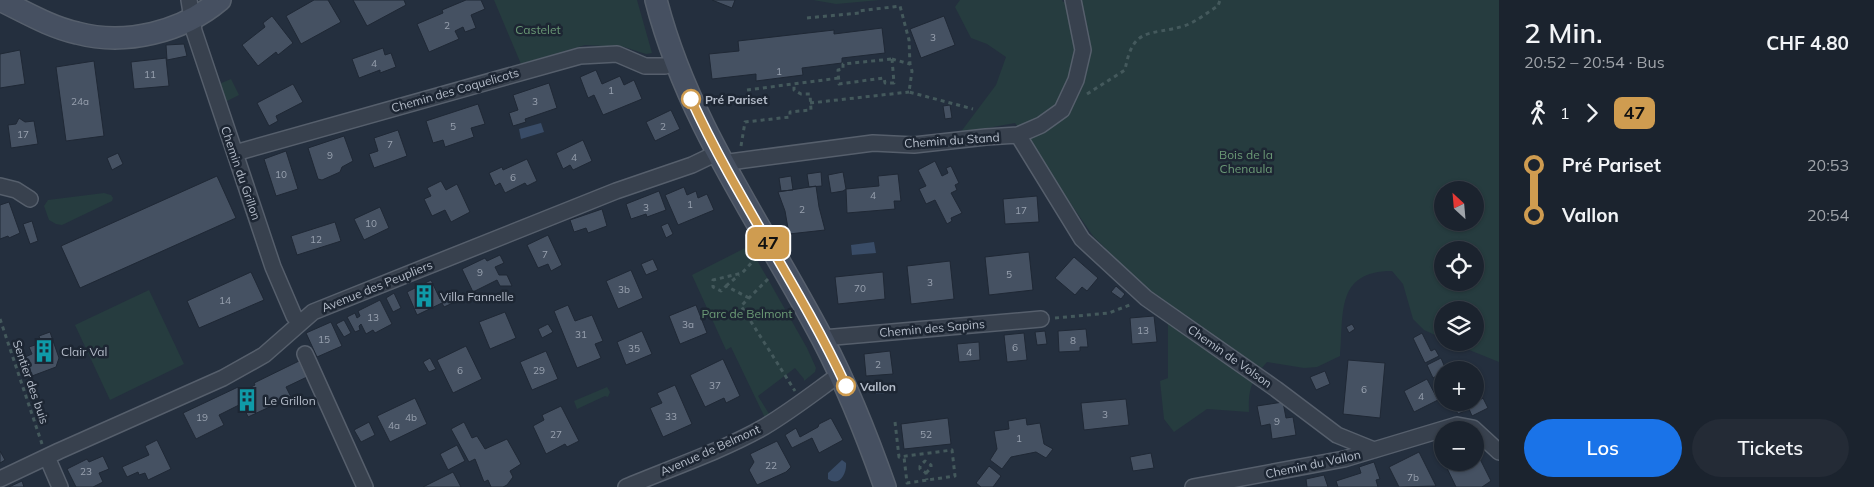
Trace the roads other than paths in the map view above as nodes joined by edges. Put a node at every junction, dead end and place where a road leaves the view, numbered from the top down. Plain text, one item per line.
1 (0, 0) edge
2 (220, 0) edge
3 (656, 0) edge
4 (1073, 0) edge
5 (190, 10) edge
6 (677, 61) junction
7 (1018, 135) junction
8 (235, 153) junction
9 (720, 158) junction
10 (0, 186) edge
11 (30, 200) dead end
12 (1041, 319) road end
13 (300, 323) junction
14 (822, 338) junction
15 (305, 354) dead end
16 (840, 374) junction
17 (1374, 450) junction
18 (1499, 452) edge
19 (46, 454) junction
20 (0, 479) edge
21 (60, 487) edge
22 (365, 487) edge
23 (626, 487) edge
24 (885, 487) edge
25 (1193, 487) edge

1 - 5 street
2 - 5 street
3 - 6 street
4 - 7 street, Chemin du Stand
5 - 8 street, Chemin du Grillon
6 - 8 street, Chemin des Coquelicots
6 - 9 street
7 - 9 street, Chemin du Stand
7 - 17 street, Chemin de Volson
8 - 13 street, Chemin du Grillon
9 - 13 street, Avenue des Peupliers
9 - 14 street
10 - 11 street
12 - 14 street, Chemin des Sapins
13 - 19 street, Avenue des Peupliers
14 - 16 street
15 - 22 street
16 - 23 street, Avenue de Belmont
16 - 24 street
17 - 18 street
17 - 25 street, Chemin du Vallon
19 - 20 street, Avenue des Peupliers
19 - 21 street

